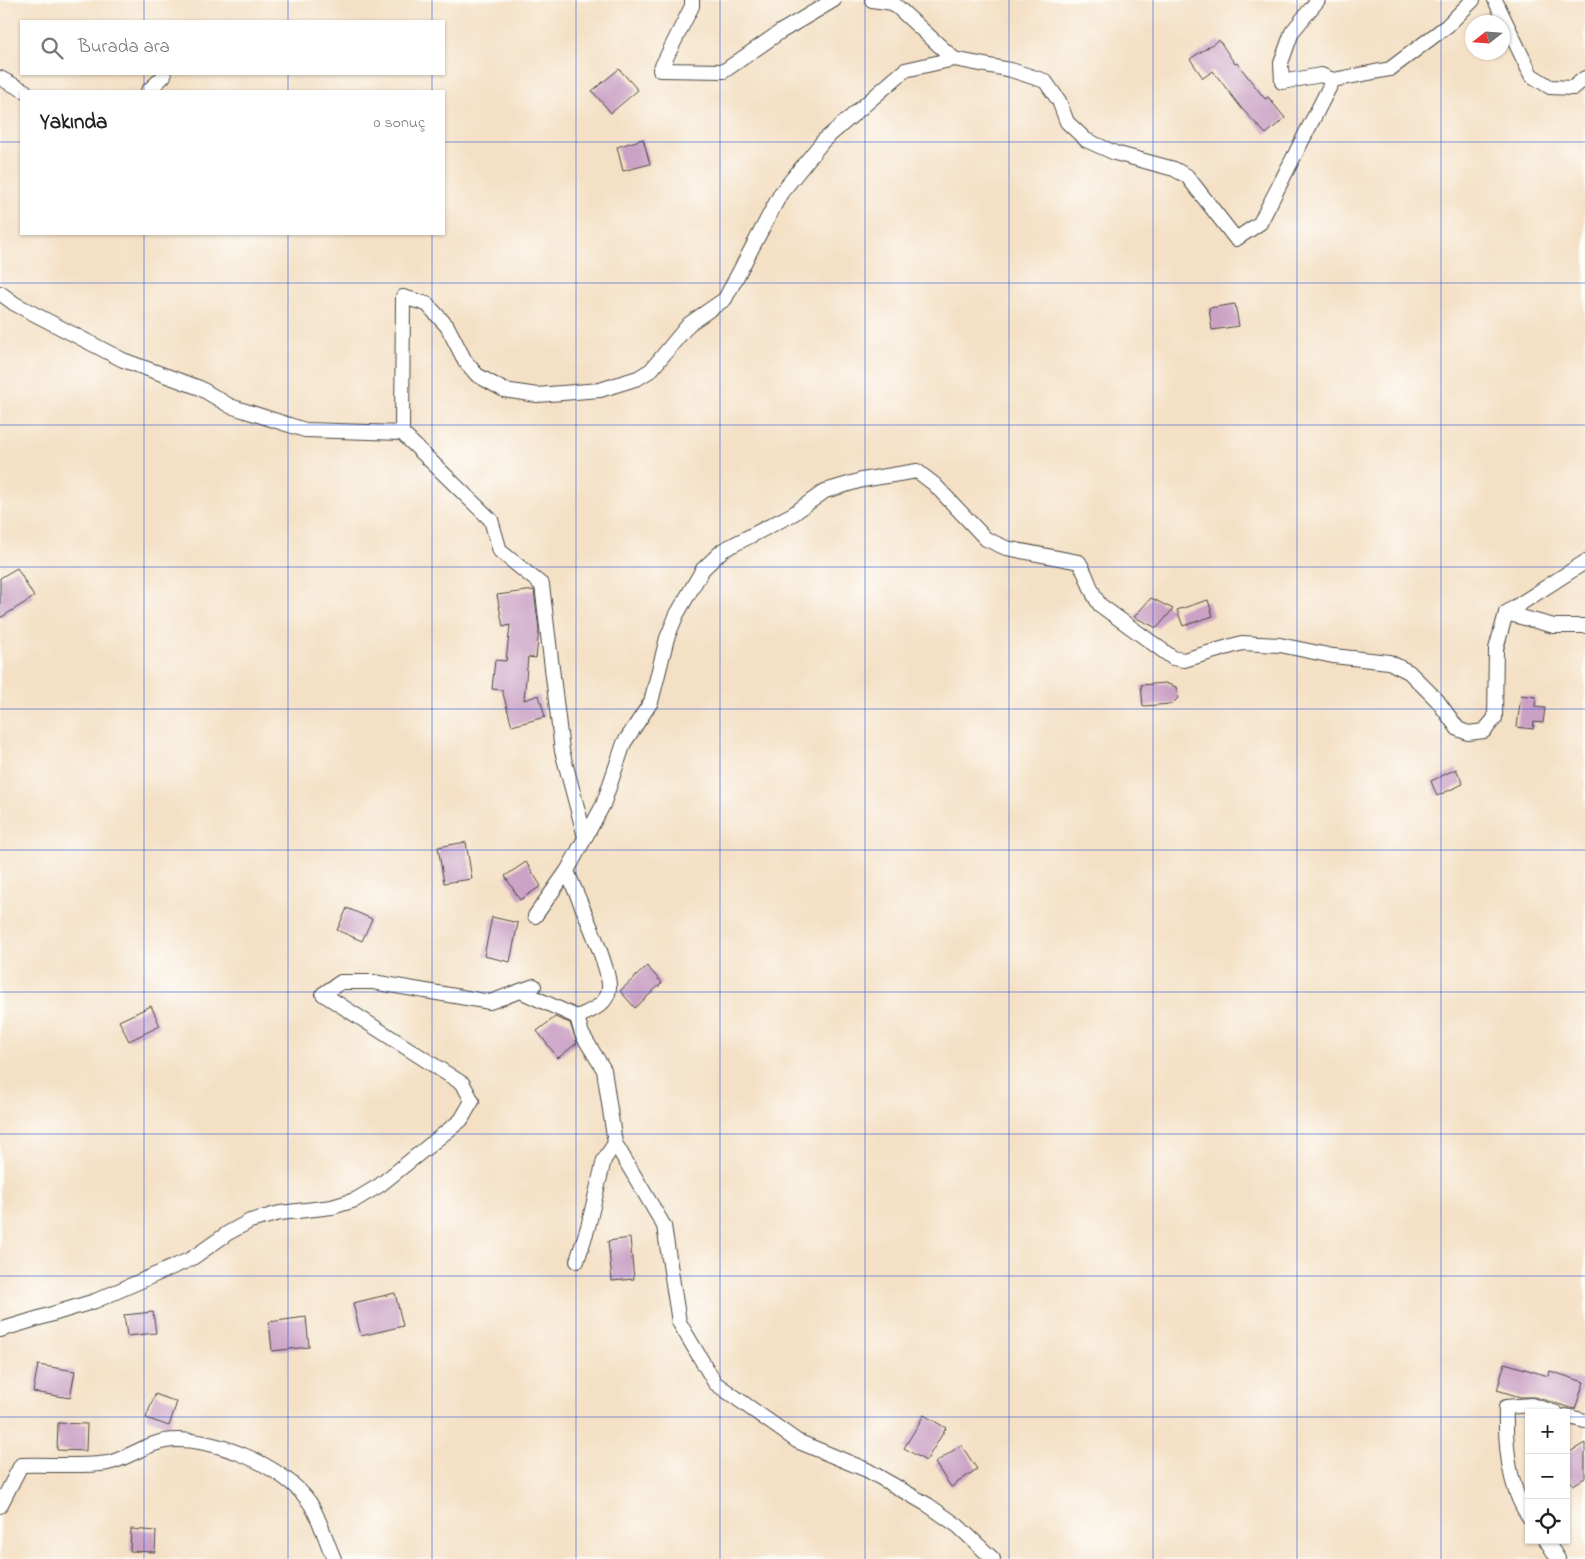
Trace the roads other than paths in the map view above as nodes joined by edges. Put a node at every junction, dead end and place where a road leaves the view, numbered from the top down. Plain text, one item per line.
1 (692, 0) edge
2 (834, 0) edge
3 (872, 0) edge
4 (1318, 0) edge
5 (1473, 0) edge
6 (1494, 0) edge
7 (954, 59) junction
8 (164, 76) dead end
9 (0, 78) edge
10 (1585, 78) edge
11 (1333, 80) junction
12 (24, 90) edge
13 (149, 90) edge
14 (0, 292) edge
15 (402, 433) junction
16 (1585, 562) edge
17 (1506, 613) junction
18 (1585, 626) edge
19 (585, 837) junction
20 (567, 871) junction
21 (536, 916) dead end
22 (534, 986) dead end
23 (520, 991) junction
24 (577, 1017) junction
25 (616, 1143) junction
26 (576, 1261) dead end
27 (0, 1330) edge
28 (1544, 1409) edge
29 (1570, 1417) edge
30 (1585, 1421) edge
31 (0, 1506) edge
32 (1525, 1507) edge
33 (1549, 1544) edge
34 (334, 1559) edge
35 (993, 1559) edge
36 (1558, 1559) edge

1 - 2 street
3 - 7 street
4 - 11 street
5 - 11 street
6 - 10 street
7 - 11 street
7 - 15 street
8 - 13 street
9 - 12 street
14 - 15 street
15 - 19 street
16 - 17 street
17 - 18 street
17 - 19 street
19 - 20 street
20 - 21 street
20 - 24 street
22 - 23 street
23 - 24 street
23 - 27 street
24 - 25 street
25 - 26 street
25 - 35 street
28 - 32 street
29 - 30 street
31 - 34 street
33 - 36 street

